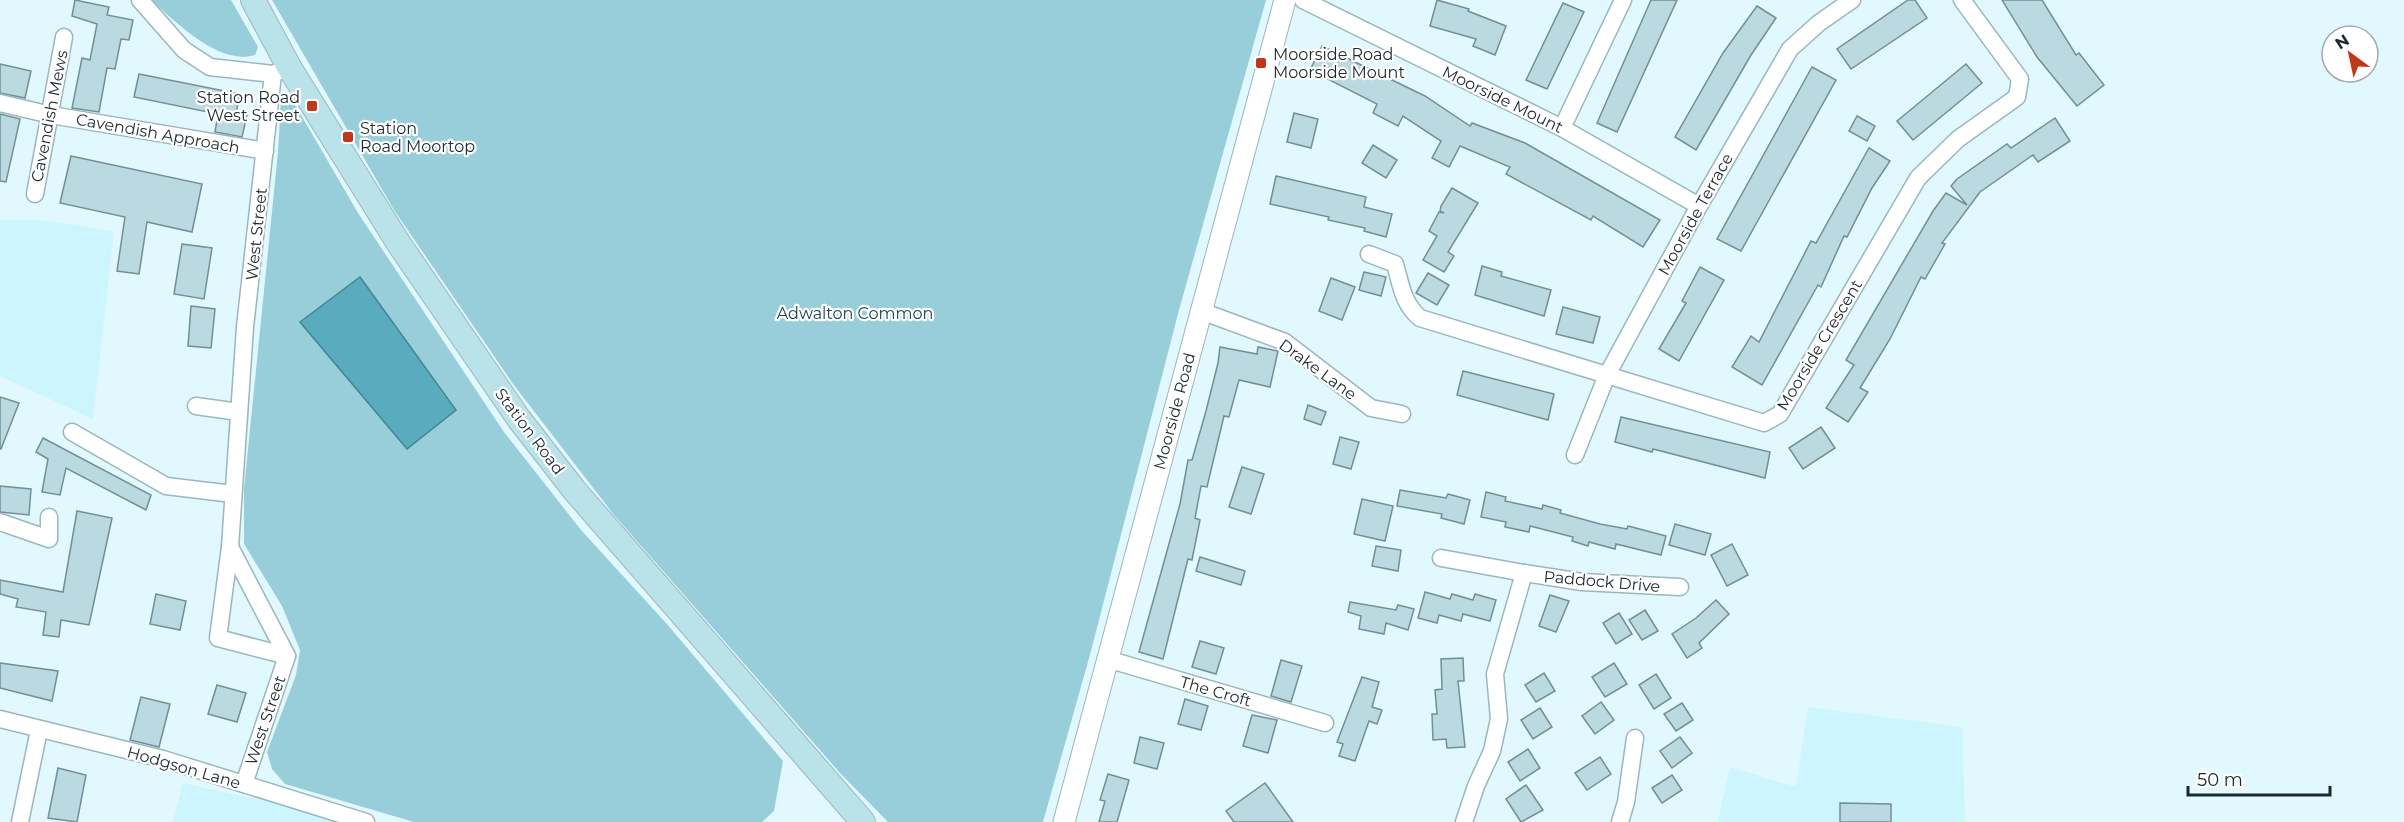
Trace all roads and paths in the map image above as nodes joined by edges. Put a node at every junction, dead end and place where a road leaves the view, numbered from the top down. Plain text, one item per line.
1 (140, 0) edge
2 (253, 0) edge
3 (1285, 0) edge
4 (1303, 0) edge
5 (1623, 0) edge
6 (1852, 0) edge
7 (1962, 0) edge
8 (64, 37) dead end
9 (281, 71) junction
10 (0, 103) edge
11 (51, 115) junction
12 (1562, 128) junction
13 (265, 151) junction
14 (35, 194) dead end
15 (1699, 206) junction
16 (1369, 254) dead end
17 (1201, 310) junction
18 (1607, 375) junction
19 (196, 406) dead end
20 (239, 412) junction
21 (1402, 414) dead end
22 (72, 432) dead end
23 (1575, 455) dead end
24 (233, 494) junction
25 (49, 517) dead end
26 (0, 522) edge
27 (230, 547) junction
28 (1442, 558) dead end
29 (1524, 573) junction
30 (1680, 587) dead end
31 (287, 656) junction
32 (1107, 659) junction
33 (0, 719) edge
34 (1324, 723) dead end
35 (39, 730) junction
36 (1635, 738) dead end
37 (244, 784) junction
38 (20, 822) edge
39 (366, 822) edge
40 (862, 822) edge
41 (1065, 822) edge
42 (1464, 822) edge
43 (1620, 822) edge

1 - 9 street
2 - 9 main road, Station Road
3 - 17 street, Moorside Road
4 - 12 street, Moorside Mount
5 - 12 street
6 - 15 street, Moorside Terrace
7 - 18 street, Moorside Crescent
8 - 11 street, Cavendish Mews
9 - 13 street, West Street
9 - 40 main road, Station Road
10 - 11 street, Cavendish Approach
11 - 13 street, Cavendish Approach
11 - 14 street, Cavendish Mews
12 - 15 street, Moorside Mount
13 - 20 street, West Street
15 - 18 street, Moorside Terrace
16 - 18 street, Moorside Crescent
17 - 21 street, Drake Lane
17 - 32 street, Moorside Road
18 - 23 street, Moorside Terrace
19 - 20 street
20 - 24 street, West Street
22 - 24 street
24 - 27 street, West Street
25 - 26 street
27 - 31 street, West Street
27 - 31 street, West Street
28 - 29 street, Paddock Drive
29 - 30 street, Paddock Drive
29 - 42 street, Paddock Drive
31 - 37 street, West Street
32 - 34 street, The Croft
32 - 41 street, Moorside Road
33 - 35 street, Hodgson Lane
35 - 37 street, Hodgson Lane
35 - 38 street
36 - 43 street
37 - 39 street, Hodgson Lane

